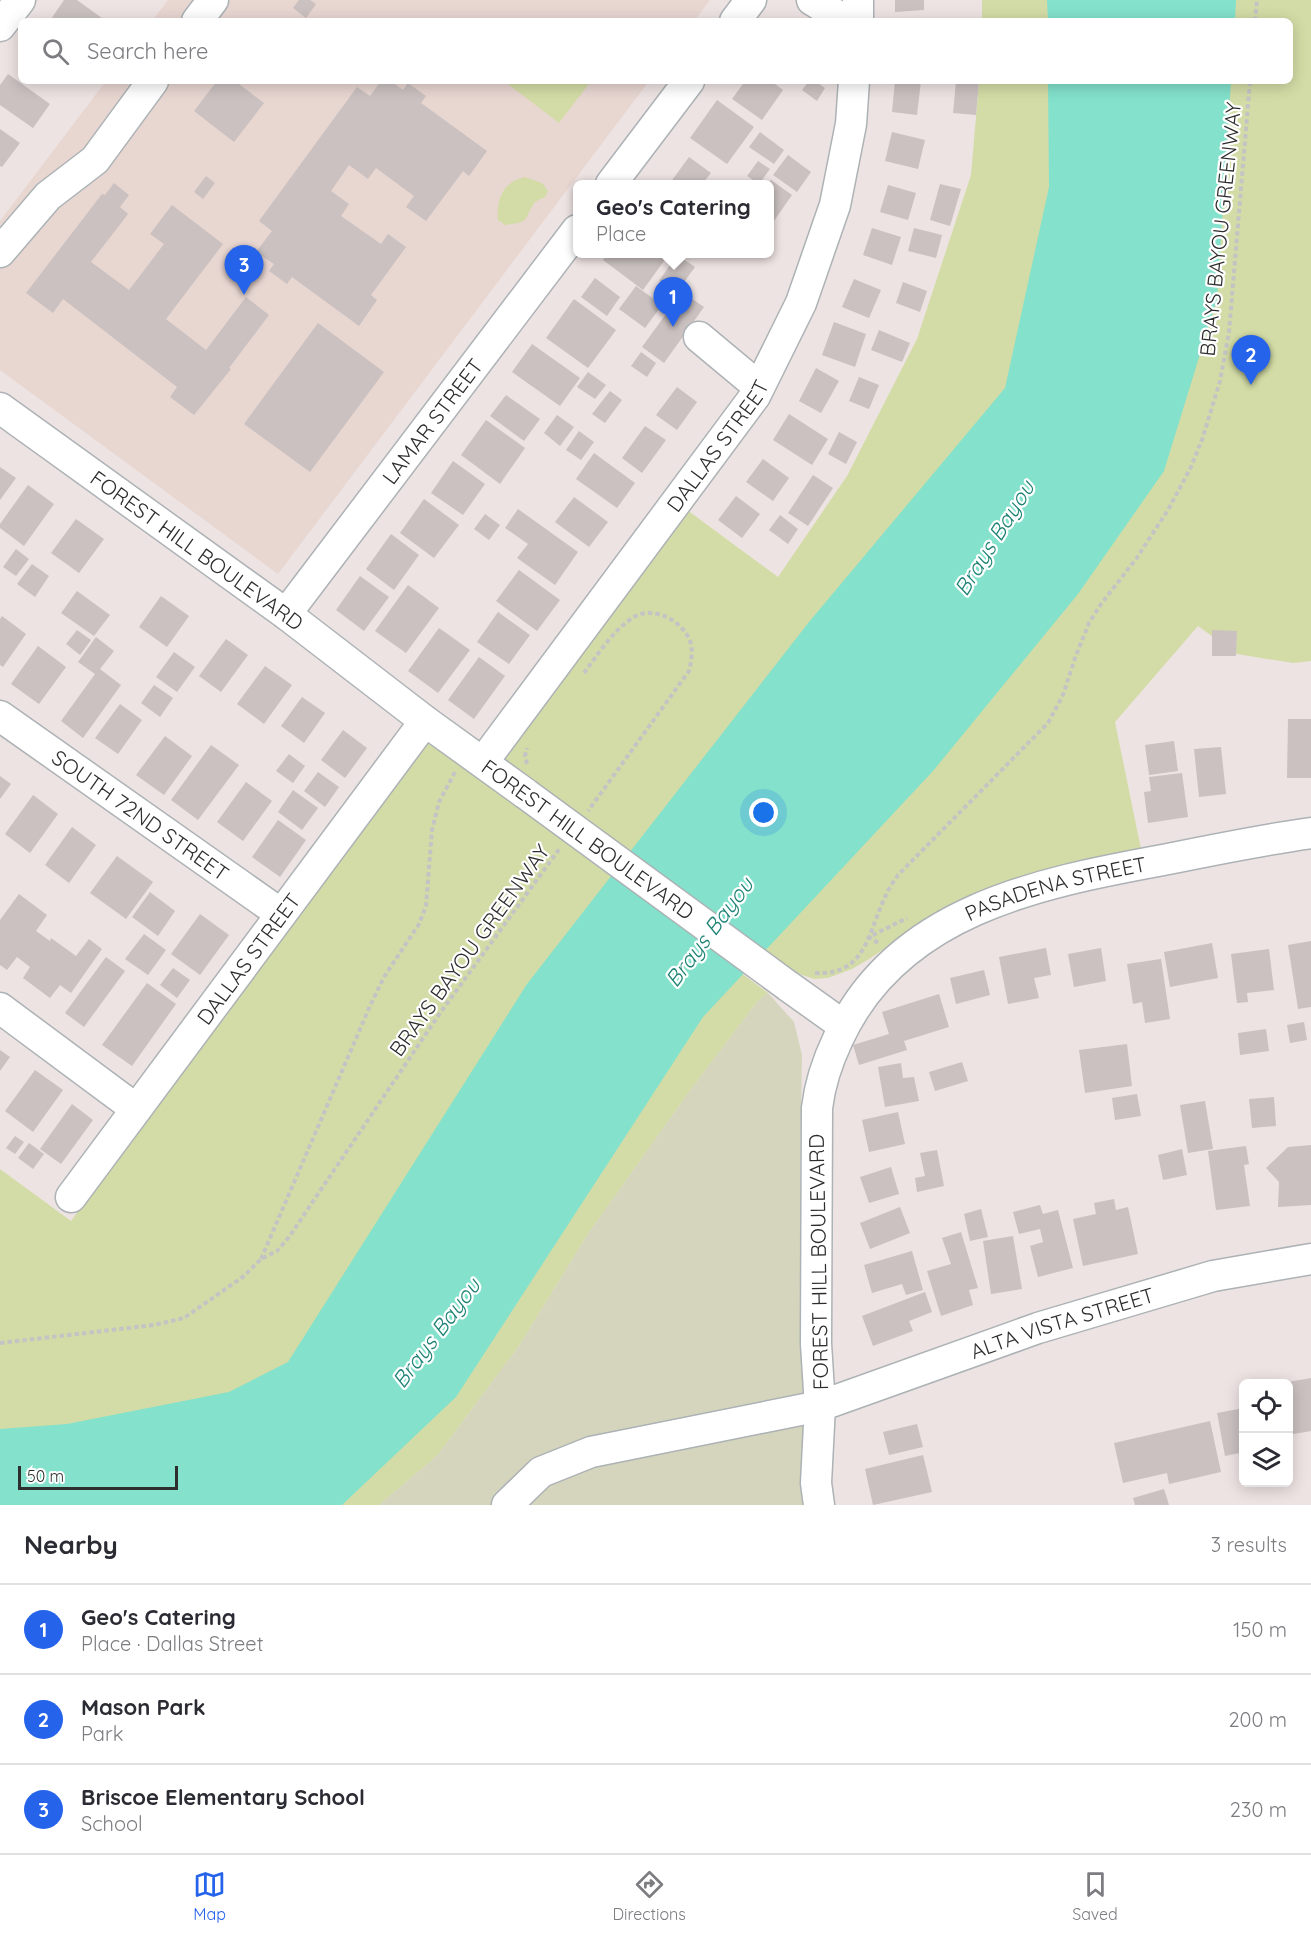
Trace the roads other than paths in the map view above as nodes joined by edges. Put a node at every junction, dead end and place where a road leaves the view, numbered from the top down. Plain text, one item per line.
1 (20, 0) edge
2 (213, 0) edge
3 (751, 0) edge
4 (812, 0) edge
5 (858, 0) edge
6 (199, 18) edge
7 (737, 18) edge
8 (841, 18) edge
9 (858, 18) edge
10 (0, 26) edge
11 (151, 84) edge
12 (688, 84) edge
13 (854, 84) edge
14 (614, 180) edge
15 (573, 235) edge
16 (0, 252) edge
17 (699, 337) dead end
18 (759, 387) junction
19 (0, 408) edge
20 (286, 614) junction
21 (0, 716) edge
22 (425, 721) junction
23 (476, 757) junction
24 (1311, 833) edge
25 (281, 914) junction
26 (0, 1008) edge
27 (844, 1026) junction
28 (136, 1109) junction
29 (71, 1197) dead end
30 (1311, 1260) edge
31 (820, 1406) junction
32 (507, 1505) edge
33 (819, 1505) edge

1 - 10 street
2 - 6 street
3 - 7 street
4 - 8 street
5 - 9 street
11 - 16 street
12 - 14 street
13 - 18 street, DALLAS STREET
15 - 20 street, LAMAR STREET
17 - 18 street
18 - 23 street, DALLAS STREET
19 - 20 street, FOREST HILL BOULEVARD
20 - 22 street, FOREST HILL BOULEVARD
21 - 25 street, SOUTH 72ND STREET
22 - 23 street, FOREST HILL BOULEVARD
22 - 25 street, DALLAS STREET
23 - 27 street, FOREST HILL BOULEVARD, bridge
24 - 27 street, PASADENA STREET
25 - 28 street, DALLAS STREET
26 - 28 street
27 - 31 street, FOREST HILL BOULEVARD
28 - 29 street, DALLAS STREET
30 - 31 street, ALTA VISTA STREET
31 - 32 street, ALTA VISTA STREET
31 - 33 street, FOREST HILL BOULEVARD

